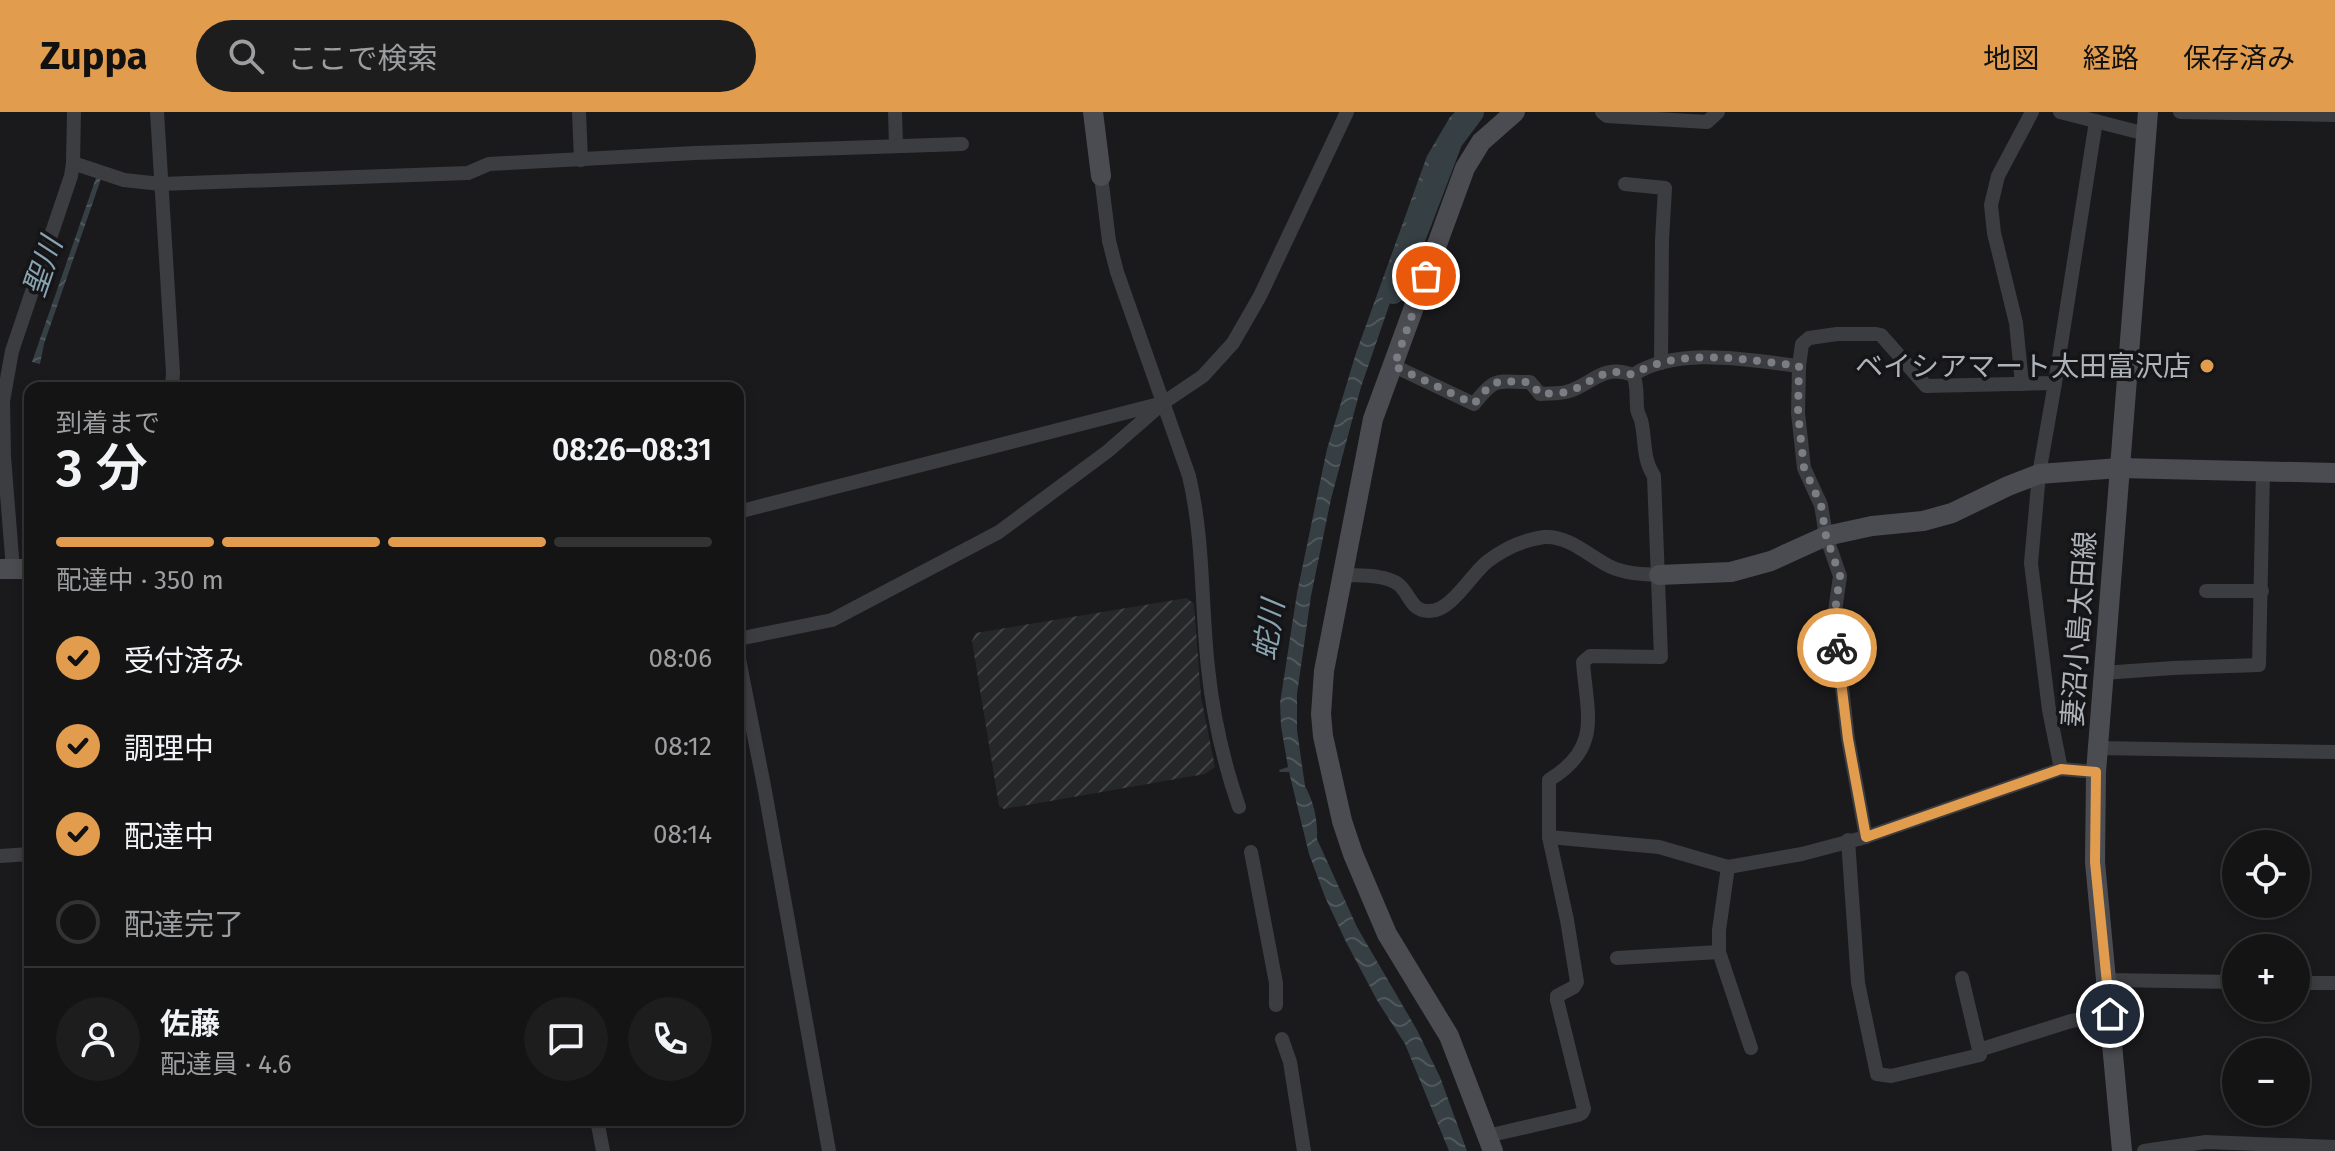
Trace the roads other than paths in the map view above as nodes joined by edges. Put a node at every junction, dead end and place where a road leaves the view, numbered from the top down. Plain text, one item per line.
1 (74, 112) edge
2 (157, 112) edge
3 (579, 112) edge
4 (895, 112) edge
5 (1093, 112) edge
6 (1347, 112) edge
7 (1515, 112) edge
8 (1602, 112) edge
9 (1718, 112) edge
10 (2032, 112) edge
11 (2060, 112) edge
12 (2148, 112) edge
13 (2180, 112) edge
14 (2335, 115) edge
15 (2096, 121) junction
16 (2146, 134) junction
17 (962, 144) dead end
18 (896, 145) junction
19 (581, 160) junction
20 (79, 165) junction
21 (1101, 176) joint
22 (161, 184) junction
23 (1625, 184) dead end
24 (1661, 363) junction
25 (1394, 366) junction
26 (1799, 366) junction
27 (1633, 375) junction
28 (172, 382) edge
29 (2055, 383) junction
30 (2022, 384) junction
31 (1163, 403) junction
32 (2119, 468) junction
33 (2263, 471) junction
34 (2335, 473) edge
35 (2039, 474) junction
36 (744, 510) edge
37 (1826, 536) junction
38 (16, 569) edge
39 (1344, 575) junction
40 (1659, 575) junction
41 (2206, 591) dead end
42 (2262, 591) junction
43 (744, 638) edge
44 (2103, 673) junction
45 (744, 684) edge
46 (2097, 748) junction
47 (2335, 752) edge
48 (2061, 769) junction
49 (2096, 772) junction
50 (1239, 807) dead end
51 (1549, 837) junction
52 (1866, 837) junction
53 (1848, 840) junction
54 (1251, 852) dead end
55 (24, 854) edge
56 (0, 856) edge
57 (1728, 867) junction
58 (1719, 952) junction
59 (1617, 958) dead end
60 (1962, 978) dead end
61 (2106, 980) junction
62 (2222, 982) edge
63 (2310, 983) edge
64 (2335, 983) edge
65 (1276, 1005) dead end
66 (2110, 1014) junction
67 (1282, 1039) dead end
68 (1751, 1048) dead end
69 (1979, 1050) junction
70 (598, 1126) edge
71 (1490, 1144) edge
72 (2335, 1147) edge
73 (603, 1151) edge
74 (829, 1151) edge
75 (1304, 1151) edge
76 (2122, 1151) edge
77 (2144, 1151) edge

1 - 20 street
2 - 22 street
3 - 19 street
4 - 18 street
5 - 21 street
6 - 31 street
7 - 25 street
8 - 9 street
10 - 30 street
11 - 15 street
12 - 16 street, 妻沼小島太田線
13 - 14 street
15 - 16 street
15 - 29 street
16 - 32 street, 妻沼小島太田線
17 - 18 street
18 - 19 street
19 - 22 street
20 - 22 street
20 - 38 street
21 - 31 street
22 - 28 street
23 - 24 street
24 - 26 street
24 - 27 street
25 - 27 street
25 - 39 street
26 - 30 street
26 - 37 street
27 - 40 street
29 - 30 street
29 - 35 street
31 - 36 street
31 - 43 street
31 - 50 street
32 - 33 street
32 - 35 street
32 - 44 street, 妻沼小島太田線
33 - 34 street
33 - 42 street
35 - 37 street
35 - 48 street
37 - 40 street
37 - 52 street
39 - 40 street
39 - 71 street
40 - 51 street
41 - 42 street
42 - 44 street
44 - 46 street, 妻沼小島太田線
45 - 74 street
46 - 47 street
46 - 49 street, 妻沼小島太田線
48 - 49 street
48 - 52 street
49 - 61 street, 妻沼小島太田線
51 - 57 street
51 - 71 street
52 - 53 street
53 - 57 street
53 - 69 street
54 - 65 street
55 - 56 street
57 - 58 street
58 - 59 street
58 - 68 street
60 - 69 street
61 - 62 street
61 - 66 street, 妻沼小島太田線
63 - 64 street
66 - 69 street
66 - 76 street, 妻沼小島太田線
67 - 75 street
70 - 73 street
72 - 77 street

